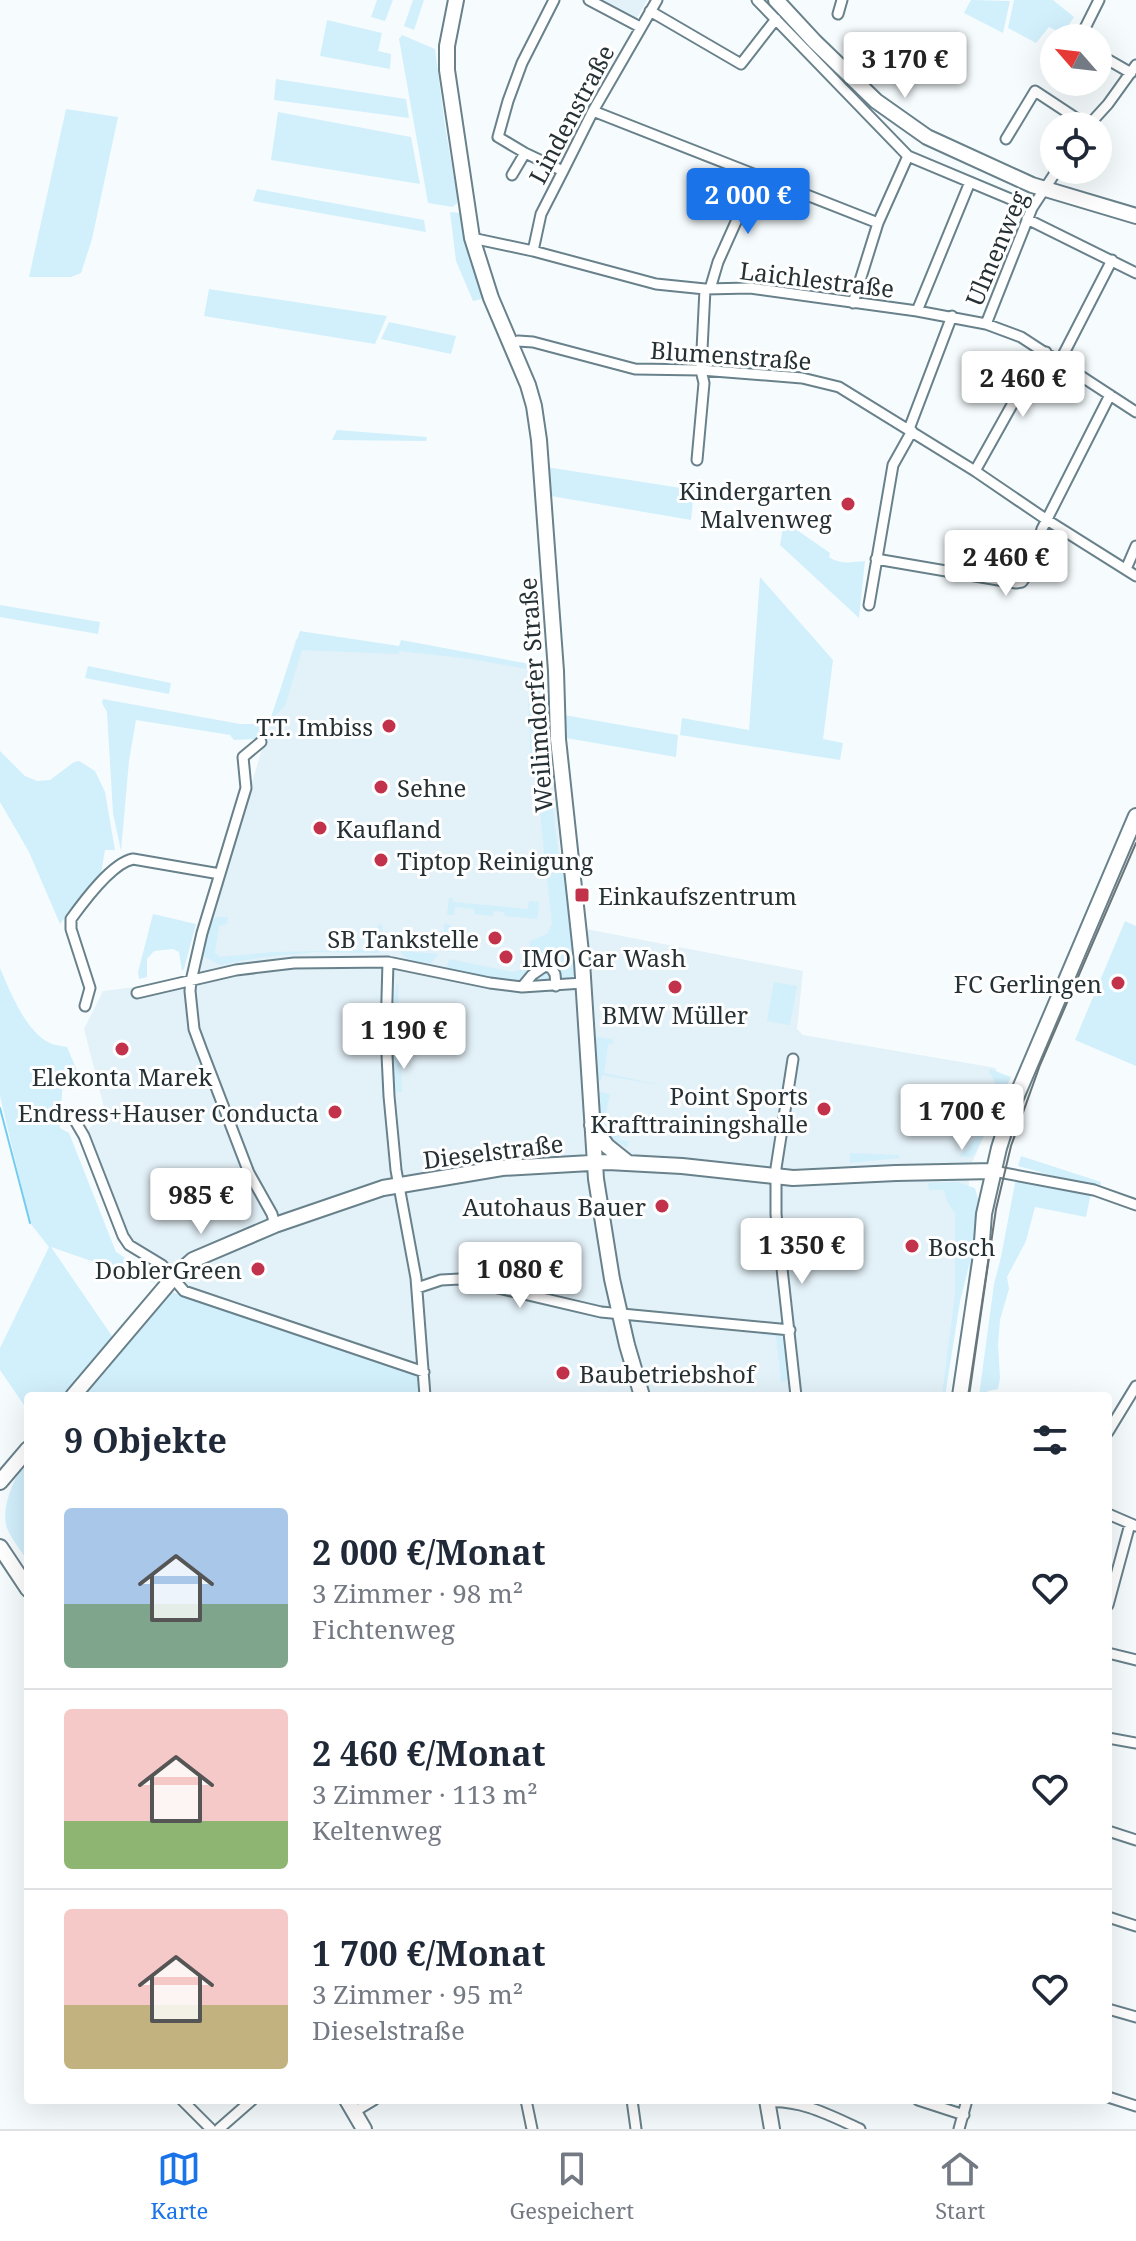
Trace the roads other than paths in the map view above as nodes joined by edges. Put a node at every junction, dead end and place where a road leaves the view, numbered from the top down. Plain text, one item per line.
1 (456, 0) edge
2 (554, 0) edge
3 (589, 0) edge
4 (657, 0) edge
5 (757, 0) edge
6 (776, 0) edge
7 (842, 0) edge
8 (1099, 0) edge
9 (650, 11) junction
10 (838, 14) dead end
11 (776, 19) junction
12 (1087, 24) edge
13 (640, 27) junction
14 (1112, 60) edge
15 (1134, 69) edge
16 (593, 111) junction
17 (1067, 112) edge
18 (1099, 112) edge
19 (1006, 139) dead end
20 (525, 153) junction
21 (908, 156) junction
22 (563, 171) junction
23 (512, 175) dead end
24 (757, 175) junction
25 (970, 182) junction
26 (1047, 184) edge
27 (1043, 189) junction
28 (1032, 208) junction
29 (1136, 216) edge
30 (1027, 219) junction
31 (878, 223) junction
32 (472, 238) junction
33 (533, 251) junction
34 (1112, 260) junction
35 (1136, 273) edge
36 (708, 289) junction
37 (853, 303) junction
38 (917, 311) junction
39 (952, 316) junction
40 (986, 324) junction
41 (511, 344) junction
42 (1046, 352) junction
43 (1060, 361) junction
44 (701, 370) junction
45 (1110, 395) junction
46 (1134, 408) edge
47 (910, 430) junction
48 (697, 460) dead end
49 (975, 471) junction
50 (1047, 520) junction
51 (1136, 546) edge
52 (876, 559) junction
53 (1126, 569) junction
54 (1136, 576) edge
55 (869, 605) dead end
56 (261, 742) dead end
57 (1136, 816) edge
58 (220, 874) junction
59 (388, 962) junction
60 (191, 981) junction
61 (583, 983) junction
62 (556, 986) junction
63 (522, 987) junction
64 (137, 993) dead end
65 (85, 1006) dead end
66 (793, 1059) dead end
67 (74, 1119) dead end
68 (592, 1125) junction
69 (594, 1162) junction
70 (627, 1162) junction
71 (993, 1171) junction
72 (776, 1177) junction
73 (400, 1185) junction
74 (1136, 1205) edge
75 (275, 1225) junction
76 (173, 1278) junction
77 (417, 1288) junction
78 (620, 1313) junction
79 (790, 1330) junction
80 (424, 1372) junction
81 (1136, 1386) edge
82 (76, 1392) edge
83 (425, 1392) edge
84 (641, 1392) edge
85 (796, 1392) edge
86 (961, 1392) edge
87 (1112, 1425) edge
88 (24, 1454) edge
89 (0, 1482) edge
90 (1112, 1516) edge
91 (1133, 1525) edge
92 (0, 1547) edge
93 (24, 1583) edge
94 (1112, 1592) edge
95 (1112, 1654) edge
96 (1136, 1660) edge
97 (1112, 1739) edge
98 (1136, 1743) edge
99 (1112, 1832) edge
100 (1136, 1840) edge
101 (1112, 1918) edge
102 (1136, 1926) edge
103 (1112, 2010) edge
104 (1136, 2017) edge
105 (1112, 2098) edge
106 (186, 2104) edge
107 (247, 2104) edge
108 (527, 2104) edge
109 (633, 2104) edge
110 (768, 2104) edge
111 (800, 2104) edge
112 (930, 2104) edge
113 (966, 2104) edge
114 (351, 2106) edge
115 (1136, 2106) edge
116 (964, 2115) junction
117 (211, 2129) edge
118 (219, 2129) edge
119 (364, 2129) edge
120 (532, 2129) edge
121 (636, 2129) edge
122 (772, 2129) edge
123 (860, 2129) edge
124 (959, 2129) edge

1 - 32 main road, Weilimdorfer Straße
2 - 20 street
3 - 13 street
4 - 9 street, Lindenstraße
5 - 11 street
6 - 27 main road
7 - 10 street
8 - 12 street
9 - 11 street
9 - 13 street, Lindenstraße
11 - 21 street
13 - 16 street, Lindenstraße
14 - 15 street
15 - 18 street
16 - 22 street, Lindenstraße
16 - 24 street
17 - 19 street
20 - 22 street
20 - 23 street
21 - 25 street
21 - 31 street
22 - 33 street, Lindenstraße
24 - 31 street
24 - 36 street
25 - 28 street
25 - 38 street
26 - 27 street, Ulmenweg
27 - 28 street, Ulmenweg
27 - 29 main road
28 - 30 street, Ulmenweg
30 - 34 street
30 - 40 street, Ulmenweg
31 - 37 street
32 - 33 street, Laichlestraße
32 - 41 main road, Weilimdorfer Straße
33 - 36 street, Laichlestraße
34 - 35 street
34 - 43 street
36 - 37 street, Laichlestraße
36 - 44 street
37 - 38 street, Laichlestraße
38 - 39 street, Laichlestraße
39 - 40 street, Laichlestraße
39 - 47 street
40 - 42 street, Laichlestraße
41 - 44 street, Blumenstraße
41 - 61 main road, Weilimdorfer Straße
42 - 43 street, Laichlestraße
42 - 49 street
43 - 45 street, Laichlestraße
44 - 47 street, Blumenstraße
44 - 48 street
45 - 46 street, Laichlestraße
45 - 50 street
47 - 49 street, Blumenstraße
47 - 52 street
49 - 50 street, Blumenstraße
50 - 52 street
50 - 53 street, Blumenstraße
51 - 53 street
52 - 55 street
53 - 54 street, Blumenstraße
56 - 58 street
57 - 71 main road
58 - 60 street
58 - 65 street
59 - 60 street
59 - 63 street
59 - 73 street
60 - 64 street
60 - 75 street
61 - 62 street
61 - 68 main road, Weilimdorfer Straße
62 - 63 street
62 - 63 street
66 - 72 street
67 - 76 street
68 - 69 main road, Weilimdorfer Straße
68 - 70 main road
69 - 70 main road, Dieselstraße
69 - 73 main road, Dieselstraße
69 - 78 main road, Weilimdorfer Straße
70 - 72 main road, Dieselstraße
71 - 72 main road, Dieselstraße
71 - 74 street
71 - 86 main road
72 - 79 street
73 - 75 main road, Dieselstraße
73 - 77 street
75 - 76 main road, Dieselstraße
76 - 80 street
76 - 82 main road, Dieselstraße
77 - 78 street
77 - 80 street
78 - 79 street
78 - 84 main road, Weilimdorfer Straße
79 - 85 street
80 - 83 street
81 - 87 street
88 - 89 main road
90 - 91 street
91 - 94 street
92 - 93 main road
95 - 96 street
97 - 98 street
99 - 100 street
101 - 102 street
103 - 104 street
105 - 115 street
106 - 117 street
107 - 118 street
108 - 120 street
109 - 121 street
110 - 122 main road
111 - 123 street
112 - 116 street
113 - 116 street
114 - 119 main road
116 - 124 street

